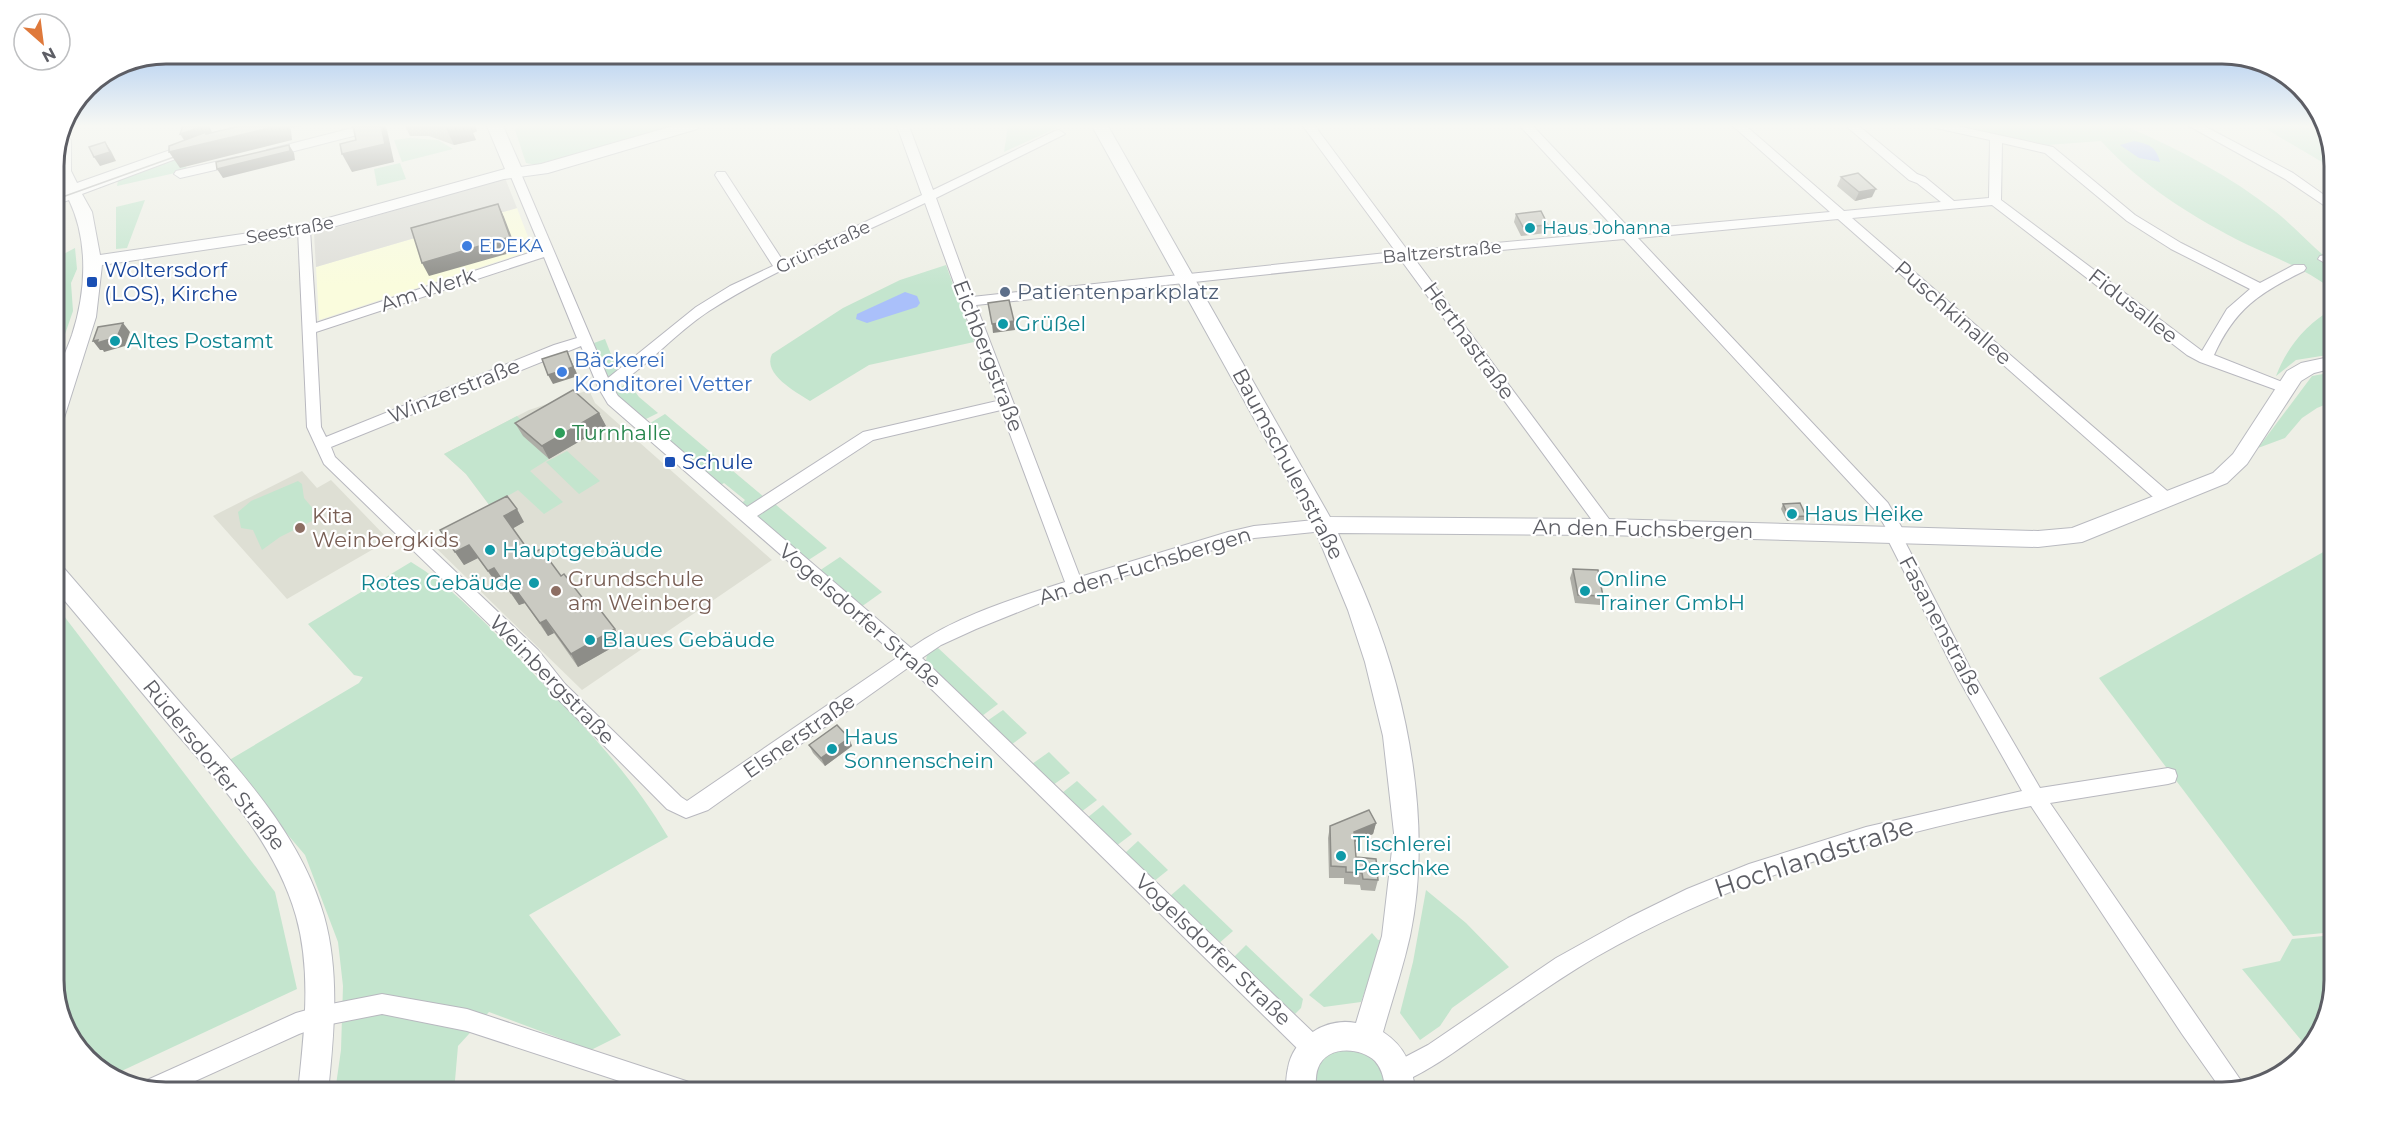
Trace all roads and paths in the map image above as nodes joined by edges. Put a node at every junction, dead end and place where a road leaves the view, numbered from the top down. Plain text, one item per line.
1 (68, 179) edge
2 (106, 179) edge
3 (488, 179) edge
4 (518, 179) edge
5 (724, 179) edge
6 (922, 179) edge
7 (964, 179) edge
8 (1131, 179) edge
9 (1349, 179) edge
10 (1576, 179) edge
11 (1800, 179) edge
12 (1920, 179) edge
13 (1995, 179) edge
14 (2083, 179) edge
15 (2294, 179) edge
16 (75, 191) junction
17 (65, 195) edge
18 (928, 197) junction
19 (2323, 200) edge
20 (1995, 201) junction
21 (1953, 206) junction
22 (1841, 215) junction
23 (304, 230) junction
24 (1628, 236) junction
25 (548, 251) junction
26 (1406, 255) junction
27 (93, 262) junction
28 (782, 266) junction
29 (2299, 268) dead end
30 (1187, 278) junction
31 (2259, 288) junction
32 (968, 302) junction
33 (308, 330) junction
34 (586, 339) junction
35 (2205, 358) junction
36 (2323, 364) edge
37 (65, 384) edge
38 (605, 387) junction
39 (2285, 387) junction
40 (1006, 404) junction
41 (322, 445) junction
42 (2167, 500) junction
43 (745, 516) junction
44 (1324, 525) junction
45 (1606, 528) junction
46 (1894, 536) junction
47 (65, 585) edge
48 (1075, 586) junction
49 (909, 657) junction
50 (2168, 776) dead end
51 (2035, 796) junction
52 (686, 810) joint
53 (321, 1016) junction
54 (1366, 1039) junction
55 (1313, 1048) junction
56 (2229, 1081) edge
57 (168, 1082) edge
58 (314, 1082) edge
59 (656, 1082) edge
60 (1301, 1082) edge
61 (1400, 1082) edge
62 (1401, 1082) edge

1 - 16 street
2 - 16 street
3 - 23 street, Seestraße
4 - 25 street, Vogelsdorfer Straße
5 - 28 street
6 - 18 street, Eichbergstraße
7 - 18 street, Grünstraße
8 - 30 street, Baumschulenstraße
9 - 26 street, Herthastraße
10 - 24 street, Fasanenstraße
11 - 22 street, Puschkinallee
12 - 21 street
13 - 20 street
14 - 31 street
15 - 19 street
16 - 17 street
16 - 27 street
18 - 28 street, Grünstraße
18 - 32 street, Eichbergstraße
20 - 21 street
20 - 35 street, Fidusallee
21 - 22 street, Baltzerstraße
22 - 24 street, Baltzerstraße
22 - 42 street, Puschkinallee
23 - 27 street, Seestraße
23 - 33 street, Weinbergstraße
24 - 26 street, Baltzerstraße
24 - 46 street, Fasanenstraße
25 - 33 street, Am Werk
25 - 34 street, Vogelsdorfer Straße
26 - 30 street, Baltzerstraße
26 - 45 street, Herthastraße
27 - 37 street
28 - 38 street, Grünstraße
29 - 31 street
30 - 32 street, Baltzerstraße
30 - 44 street, Baumschulenstraße
31 - 35 street
32 - 40 street, Eichbergstraße
33 - 41 street, Weinbergstraße
34 - 38 street, Vogelsdorfer Straße
34 - 41 street, Winzerstraße
35 - 39 street, Fidusallee
36 - 39 street, An den Fuchsbergen
38 - 43 street, Vogelsdorfer Straße
39 - 42 street, An den Fuchsbergen
40 - 43 street
40 - 48 street, Eichbergstraße
41 - 52 street, Weinbergstraße
42 - 46 street, An den Fuchsbergen
43 - 49 street, Vogelsdorfer Straße
44 - 45 street, An den Fuchsbergen
44 - 48 street, An den Fuchsbergen
44 - 54 street, Baumschulenstraße
45 - 46 street, An den Fuchsbergen
46 - 51 street, Fasanenstraße
47 - 53 street, Rüdersdorfer Straße
48 - 49 street, An den Fuchsbergen
49 - 52 street, Elsnerstraße
49 - 55 street, Vogelsdorfer Straße
50 - 51 street, Hochlandstraße
51 - 56 street, Fasanenstraße
51 - 62 street, Hochlandstraße
53 - 57 street
53 - 58 street, Rüdersdorfer Straße
53 - 59 street
54 - 55 street
54 - 61 street
55 - 60 street

